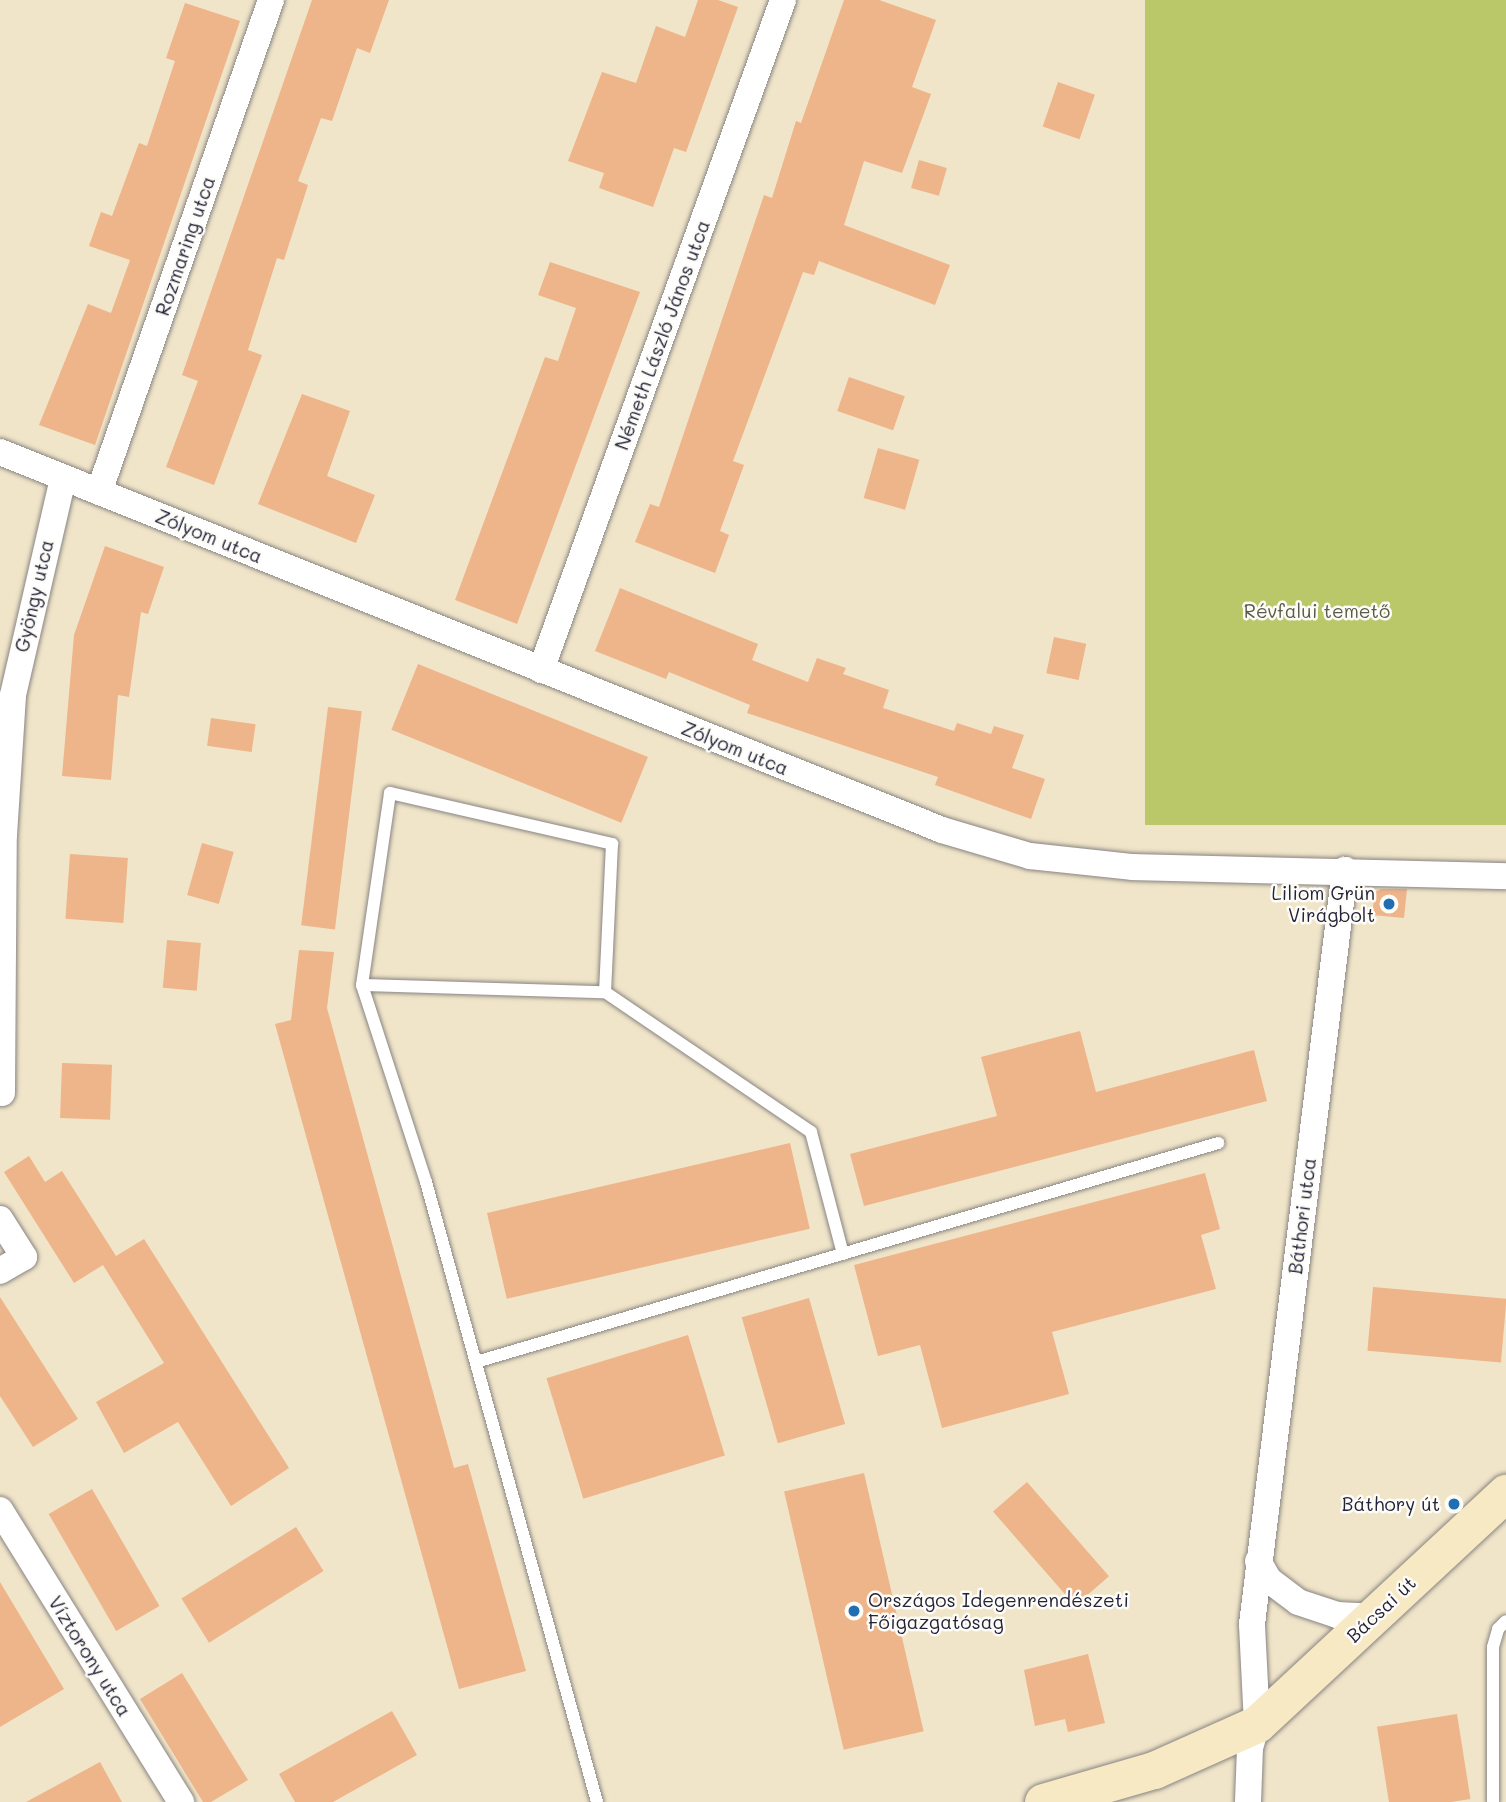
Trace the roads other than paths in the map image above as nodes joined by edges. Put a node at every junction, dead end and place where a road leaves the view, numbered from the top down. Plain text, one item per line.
1 (271, 0) edge
2 (783, 0) edge
3 (0, 452) edge
4 (63, 478) junction
5 (99, 492) junction
6 (541, 670) junction
7 (2, 835) edge
8 (1345, 870) junction
9 (1506, 876) edge
10 (362, 985) junction
11 (605, 992) junction
12 (2, 1093) dead end
13 (1218, 1143) dead end
14 (0, 1220) edge
15 (843, 1254) junction
16 (0, 1271) edge
17 (476, 1362) junction
18 (1506, 1493) edge
19 (0, 1510) edge
20 (1258, 1561) junction
21 (1371, 1616) junction
22 (1506, 1621) edge
23 (1256, 1724) junction
24 (1501, 1735) edge
25 (181, 1802) edge
26 (597, 1802) edge
27 (1043, 1802) edge
28 (1248, 1802) edge
29 (1493, 1802) edge

1 - 5 street, Rozmaring utca
2 - 6 street, Németh László János utca
3 - 4 street, Zólyom utca
4 - 5 street, Zólyom utca
4 - 7 street, Gyöngy utca
5 - 6 street, Zólyom utca
6 - 8 street, Zólyom utca
7 - 12 street, Gyöngy utca
8 - 9 street, Zólyom utca
8 - 20 street, Báthori utca
10 - 11 lane
10 - 11 lane
10 - 17 lane
11 - 15 lane
13 - 15 lane
14 - 16 street
15 - 17 lane
17 - 26 lane
18 - 21 street, Bácsai út
19 - 25 street, Víztorony utca
20 - 21 street
20 - 23 street, Báthori utca
21 - 23 street, Bácsai út
22 - 24 lane
23 - 27 street, Bácsai út
23 - 28 street, Báthori utca
24 - 29 lane

